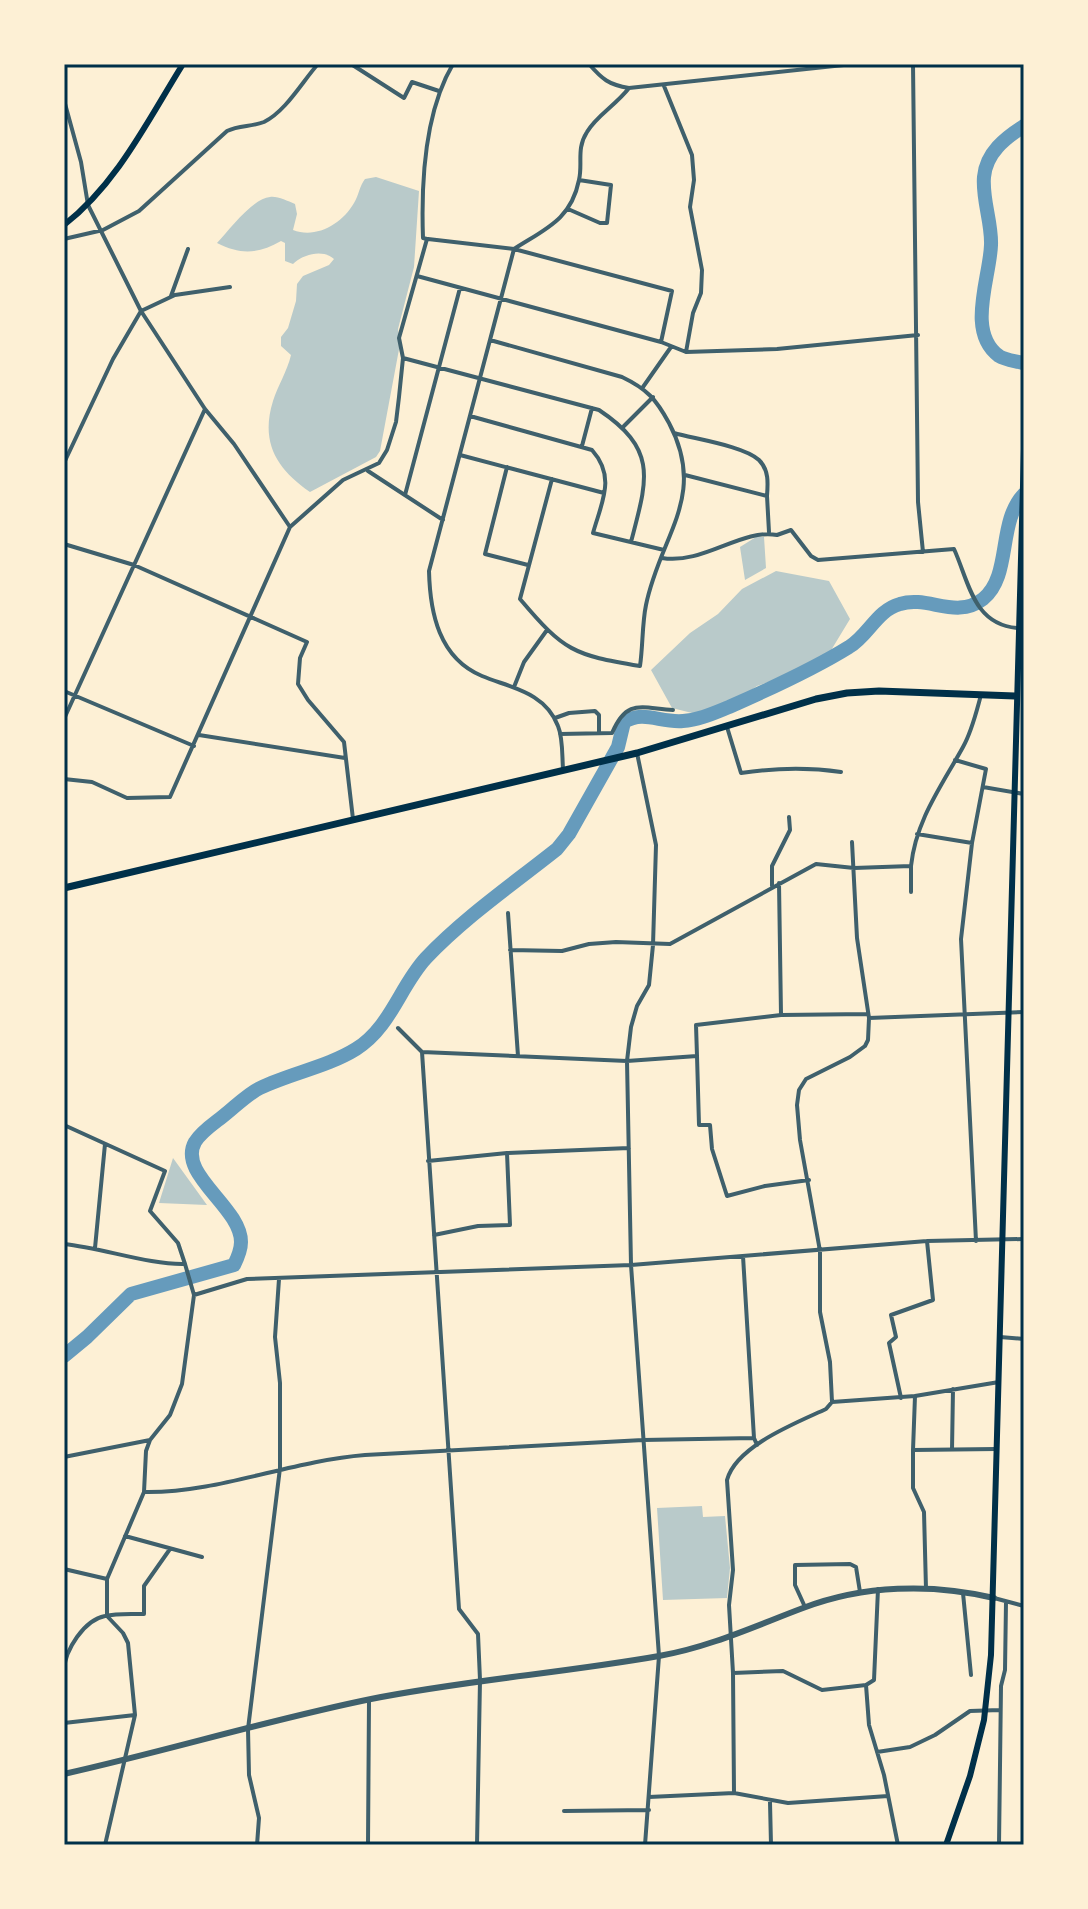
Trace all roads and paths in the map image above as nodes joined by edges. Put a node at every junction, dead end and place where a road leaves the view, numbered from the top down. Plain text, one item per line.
1 (183, 64) edge
2 (318, 64) edge
3 (351, 64) edge
4 (453, 64) edge
5 (589, 64) edge
6 (853, 64) edge
7 (913, 64) edge
8 (664, 86) junction
9 (629, 88) junction
10 (439, 91) junction
11 (64, 100) edge
12 (579, 180) junction
13 (88, 205) junction
14 (568, 209) junction
15 (64, 225) edge
16 (103, 230) junction
17 (64, 239) edge
18 (427, 239) junction
19 (188, 249) dead end
20 (514, 249) junction
21 (417, 276) junction
22 (230, 287) dead end
23 (460, 288) junction
24 (170, 297) junction
25 (501, 298) junction
26 (141, 311) junction
27 (918, 335) junction
28 (490, 340) junction
29 (661, 342) junction
30 (671, 347) junction
31 (686, 352) junction
32 (403, 358) junction
33 (440, 367) junction
34 (480, 378) junction
35 (643, 387) junction
36 (653, 397) junction
37 (592, 408) junction
38 (205, 409) junction
39 (470, 416) junction
40 (624, 426) junction
41 (674, 433) junction
42 (582, 446) junction
43 (1024, 449) edge
44 (460, 455) junction
45 (64, 463) edge
46 (507, 467) junction
47 (367, 470) junction
48 (685, 475) junction
49 (552, 479) junction
50 (604, 493) junction
51 (405, 495) junction
52 (767, 496) junction
53 (443, 520) junction
54 (290, 527) junction
55 (769, 532) junction
56 (631, 542) junction
57 (64, 544) edge
58 (664, 550) junction
59 (923, 552) junction
60 (662, 558) junction
61 (134, 565) junction
62 (529, 565) junction
63 (1021, 596) edge
64 (250, 619) junction
65 (1017, 628) junction
66 (547, 630) junction
67 (514, 687) junction
68 (64, 691) edge
69 (76, 695) junction
70 (981, 695) junction
71 (1018, 696) edge
72 (673, 710) dead end
73 (64, 719) edge
74 (554, 719) junction
75 (726, 725) junction
76 (599, 733) junction
77 (560, 734) junction
78 (199, 735) junction
79 (194, 746) junction
80 (637, 753) junction
81 (345, 758) junction
82 (955, 760) junction
83 (563, 769) junction
84 (841, 772) dead end
85 (64, 779) edge
86 (982, 787) junction
87 (1013, 793) junction
88 (1024, 794) edge
89 (789, 817) dead end
90 (353, 819) junction
91 (917, 834) junction
92 (852, 842) dead end
93 (972, 843) junction
94 (911, 866) junction
95 (854, 868) junction
96 (779, 883) junction
97 (772, 887) junction
98 (64, 888) edge
99 (911, 892) dead end
100 (508, 913) dead end
101 (653, 945) junction
102 (510, 950) junction
103 (1024, 1012) edge
104 (1007, 1013) junction
105 (781, 1015) junction
106 (963, 1015) junction
107 (869, 1016) junction
108 (398, 1028) dead end
109 (422, 1052) junction
110 (518, 1056) junction
111 (697, 1056) junction
112 (627, 1061) junction
113 (64, 1125) edge
114 (105, 1144) junction
115 (629, 1148) junction
116 (507, 1153) junction
117 (428, 1161) junction
118 (809, 1180) junction
119 (433, 1235) junction
120 (1024, 1239) edge
121 (1002, 1240) junction
122 (927, 1241) junction
123 (976, 1241) junction
124 (64, 1244) edge
125 (95, 1248) junction
126 (820, 1251) junction
127 (743, 1256) junction
128 (185, 1264) junction
129 (631, 1265) junction
130 (435, 1270) junction
131 (279, 1279) junction
132 (194, 1295) junction
133 (1000, 1337) junction
134 (1024, 1339) edge
135 (999, 1382) junction
136 (953, 1389) junction
137 (915, 1396) junction
138 (901, 1398) junction
139 (832, 1402) junction
140 (754, 1438) junction
141 (150, 1440) junction
142 (643, 1440) junction
143 (757, 1445) junction
144 (997, 1449) junction
145 (913, 1450) junction
146 (952, 1450) junction
147 (449, 1452) junction
148 (64, 1457) edge
149 (280, 1468) junction
150 (144, 1492) junction
151 (125, 1536) junction
152 (170, 1549) junction
153 (202, 1557) dead end
154 (64, 1569) edge
155 (107, 1579) junction
156 (878, 1589) junction
157 (926, 1590) junction
158 (860, 1592) junction
159 (963, 1593) junction
160 (994, 1598) junction
161 (1006, 1602) junction
162 (1024, 1606) edge
163 (805, 1607) junction
164 (107, 1616) junction
165 (730, 1638) junction
166 (659, 1656) junction
167 (64, 1670) edge
168 (733, 1673) junction
169 (971, 1675) dead end
170 (480, 1680) junction
171 (866, 1685) junction
172 (64, 1687) edge
173 (369, 1700) junction
174 (1000, 1710) junction
175 (985, 1711) junction
176 (135, 1715) junction
177 (65, 1723) edge
178 (248, 1729) junction
179 (876, 1752) junction
180 (64, 1757) edge
181 (125, 1759) junction
182 (64, 1774) edge
183 (734, 1793) junction
184 (888, 1796) junction
185 (649, 1797) junction
186 (770, 1802) junction
187 (649, 1810) junction
188 (564, 1811) dead end
189 (105, 1845) edge
190 (257, 1845) edge
191 (368, 1845) edge
192 (477, 1845) edge
193 (645, 1845) edge
194 (771, 1845) edge
195 (898, 1845) edge
196 (946, 1845) edge
197 (999, 1845) edge

1 - 13 main road
2 - 16 street
3 - 10 street
4 - 10 street
5 - 9 street
6 - 8 street
7 - 27 street
8 - 9 street
8 - 31 street
9 - 12 street
10 - 18 street
11 - 13 street
12 - 14 street
12 - 14 street
13 - 15 main road
13 - 16 street
14 - 20 street
16 - 17 street
16 - 26 street
18 - 20 street
18 - 21 street
19 - 24 street
20 - 25 street
20 - 29 street
21 - 23 street
21 - 32 street
22 - 24 street
23 - 25 street
23 - 33 street
24 - 26 street
25 - 28 street
25 - 29 street
26 - 38 street
26 - 45 street
27 - 31 street
27 - 59 street
28 - 34 street
28 - 35 street
29 - 30 street
30 - 31 street
30 - 35 street
32 - 33 street
32 - 47 street
33 - 34 street
33 - 51 street
34 - 37 street
34 - 39 street
35 - 36 street
36 - 40 street
36 - 41 street
37 - 40 street
37 - 42 street
38 - 54 street
38 - 61 street
39 - 42 street
39 - 44 street
40 - 56 street
41 - 48 street
41 - 52 street
42 - 50 street
43 - 63 main road
44 - 46 street
44 - 53 street
46 - 49 street
46 - 62 street
47 - 51 street
47 - 54 street
48 - 52 street
48 - 58 street
49 - 50 street
49 - 62 street
50 - 56 street
51 - 53 street
52 - 55 street
53 - 67 street
54 - 64 street
55 - 59 street
55 - 60 street
56 - 58 street
57 - 61 street
58 - 60 street
59 - 65 street
60 - 66 street
61 - 64 street
61 - 69 street
62 - 66 street
63 - 65 main road
64 - 78 street
64 - 81 street
65 - 71 main road
66 - 67 street
67 - 74 street
68 - 69 street
69 - 73 street
69 - 79 street
70 - 71 main road
70 - 75 main road
70 - 82 street
71 - 87 main road
72 - 76 street
74 - 76 street
74 - 77 street
75 - 80 main road
75 - 84 street
76 - 77 street
77 - 83 street
78 - 79 street
78 - 81 street
79 - 85 street
80 - 83 main road
80 - 101 street
81 - 90 street
82 - 86 street
82 - 91 street
83 - 90 main road
86 - 87 street
86 - 93 street
87 - 88 street
87 - 104 main road
89 - 97 street
90 - 98 main road
91 - 93 street
91 - 94 street
92 - 95 street
93 - 106 street
94 - 95 street
94 - 99 street
95 - 96 street
95 - 107 street
96 - 97 street
96 - 105 street
97 - 101 street
100 - 102 street
101 - 102 street
101 - 112 street
102 - 110 street
103 - 104 street
104 - 106 street
104 - 121 main road
105 - 107 street
105 - 111 street
106 - 107 street
106 - 123 street
107 - 118 street
108 - 109 street
109 - 110 street
109 - 117 street
110 - 112 street
111 - 112 street
111 - 118 street
112 - 115 street
113 - 114 street
114 - 125 street
114 - 128 street
115 - 116 street
115 - 129 street
116 - 117 street
116 - 119 street
117 - 119 street
118 - 126 street
119 - 130 street
120 - 121 street
121 - 123 street
121 - 133 main road
122 - 123 street
122 - 126 street
122 - 138 street
124 - 125 street
125 - 128 street
126 - 127 street
126 - 139 street
127 - 129 street
127 - 140 street
128 - 132 street
129 - 130 street
129 - 142 street
130 - 131 street
130 - 147 street
131 - 132 street
131 - 149 street
132 - 141 street
133 - 134 street
133 - 135 main road
135 - 136 street
135 - 144 main road
136 - 137 street
136 - 146 street
137 - 138 street
137 - 145 street
138 - 139 street
139 - 143 street
140 - 142 street
140 - 143 street
141 - 148 street
141 - 150 street
142 - 147 street
142 - 166 street
143 - 165 street
144 - 146 street
144 - 160 main road
145 - 146 street
145 - 157 street
147 - 149 street
147 - 170 street
149 - 150 street
149 - 178 street
150 - 151 street
151 - 152 street
151 - 155 street
152 - 153 street
152 - 164 street
154 - 155 street
155 - 164 street
156 - 157 street
156 - 158 street
156 - 171 street
157 - 159 street
158 - 163 street
158 - 163 street
159 - 160 street
159 - 169 street
160 - 161 street
160 - 175 main road
161 - 162 street
161 - 174 street
163 - 165 street
164 - 167 street
164 - 176 street
165 - 166 street
165 - 168 street
166 - 170 street
166 - 185 street
168 - 171 street
168 - 183 street
170 - 173 street
170 - 192 street
171 - 179 street
172 - 177 street
173 - 178 street
173 - 191 street
174 - 175 street
174 - 197 street
175 - 179 street
175 - 196 main road
176 - 177 street
176 - 181 street
177 - 180 street
178 - 181 street
178 - 190 street
179 - 184 street
181 - 182 street
181 - 189 street
183 - 185 street
183 - 186 street
184 - 186 street
184 - 195 street
185 - 187 street
186 - 194 street
187 - 188 street
187 - 193 street

